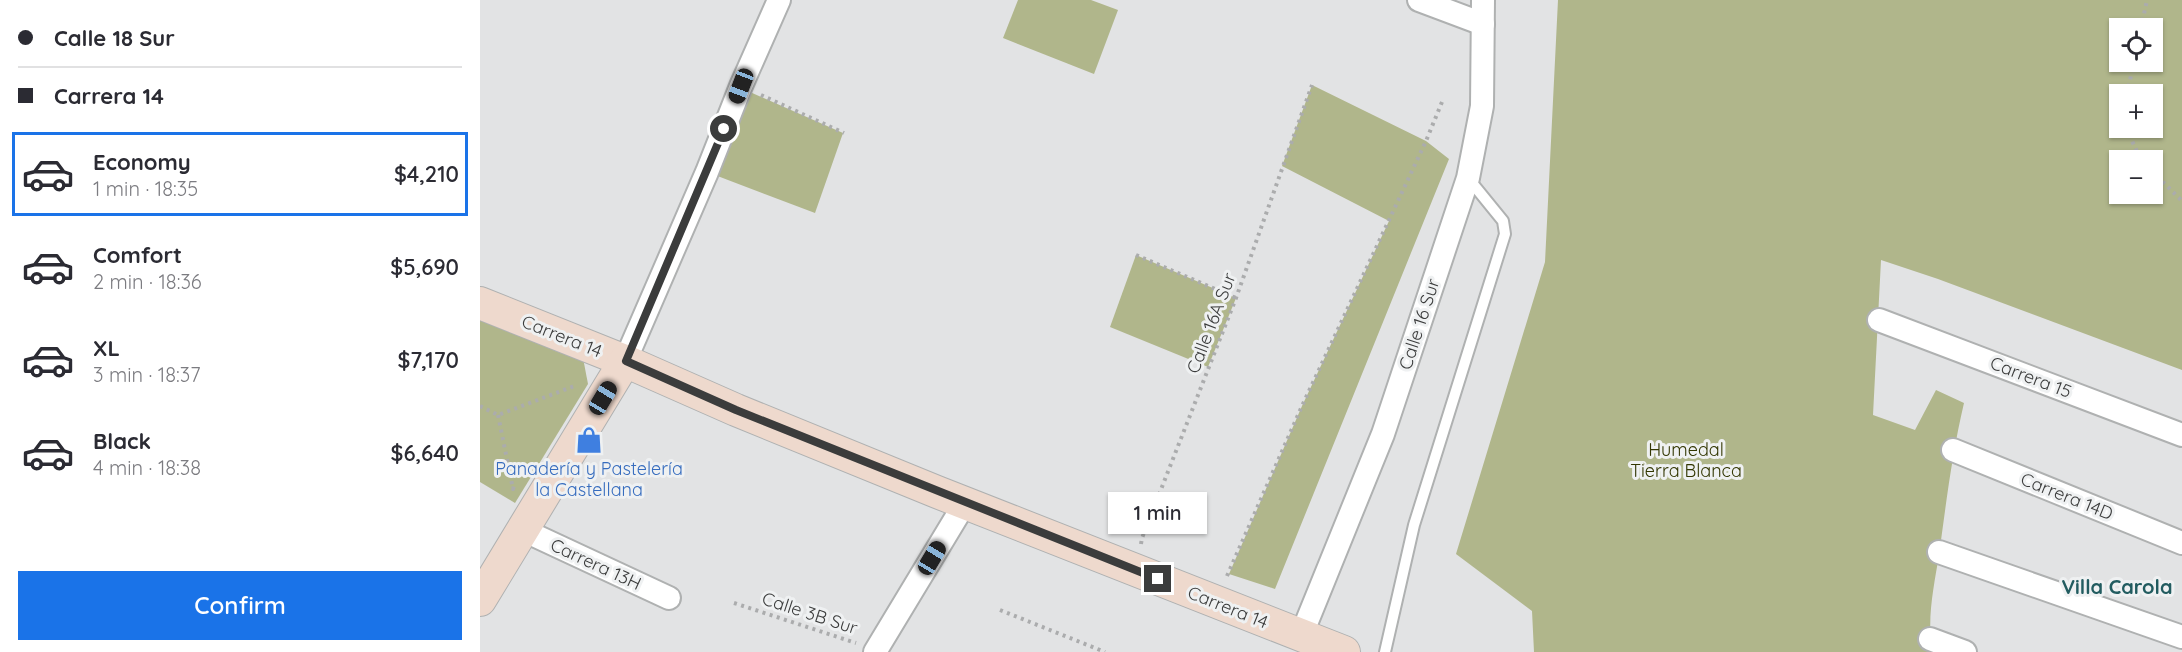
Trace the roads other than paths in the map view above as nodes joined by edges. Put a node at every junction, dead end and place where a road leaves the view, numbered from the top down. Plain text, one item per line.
1 (779, 0) edge
2 (1419, 0) edge
3 (1483, 0) edge
4 (1483, 24) junction
5 (1468, 178) junction
6 (480, 303) edge
7 (1879, 320) dead end
8 (626, 361) junction
9 (2182, 435) edge
10 (1953, 450) dead end
11 (965, 503) junction
12 (523, 530) junction
13 (2182, 543) edge
14 (1939, 552) dead end
15 (669, 598) dead end
16 (480, 600) edge
17 (1301, 636) junction
18 (2182, 637) edge
19 (1930, 639) dead end
20 (876, 651) edge
21 (1344, 652) edge
22 (1385, 652) edge
23 (1965, 652) edge

1 - 8 street
2 - 4 street
3 - 4 street, Calle 16 Sur
4 - 5 street, Calle 16 Sur
5 - 17 street, Calle 16 Sur
5 - 22 lane
6 - 8 street, Carrera 14
7 - 9 street, Carrera 15
8 - 11 street, Carrera 14
8 - 12 street
10 - 13 street, Carrera 14D
11 - 17 street, Carrera 14
11 - 20 street
12 - 15 street, Carrera 13H
12 - 16 street
14 - 18 street
17 - 21 street, Carrera 14
19 - 23 street

